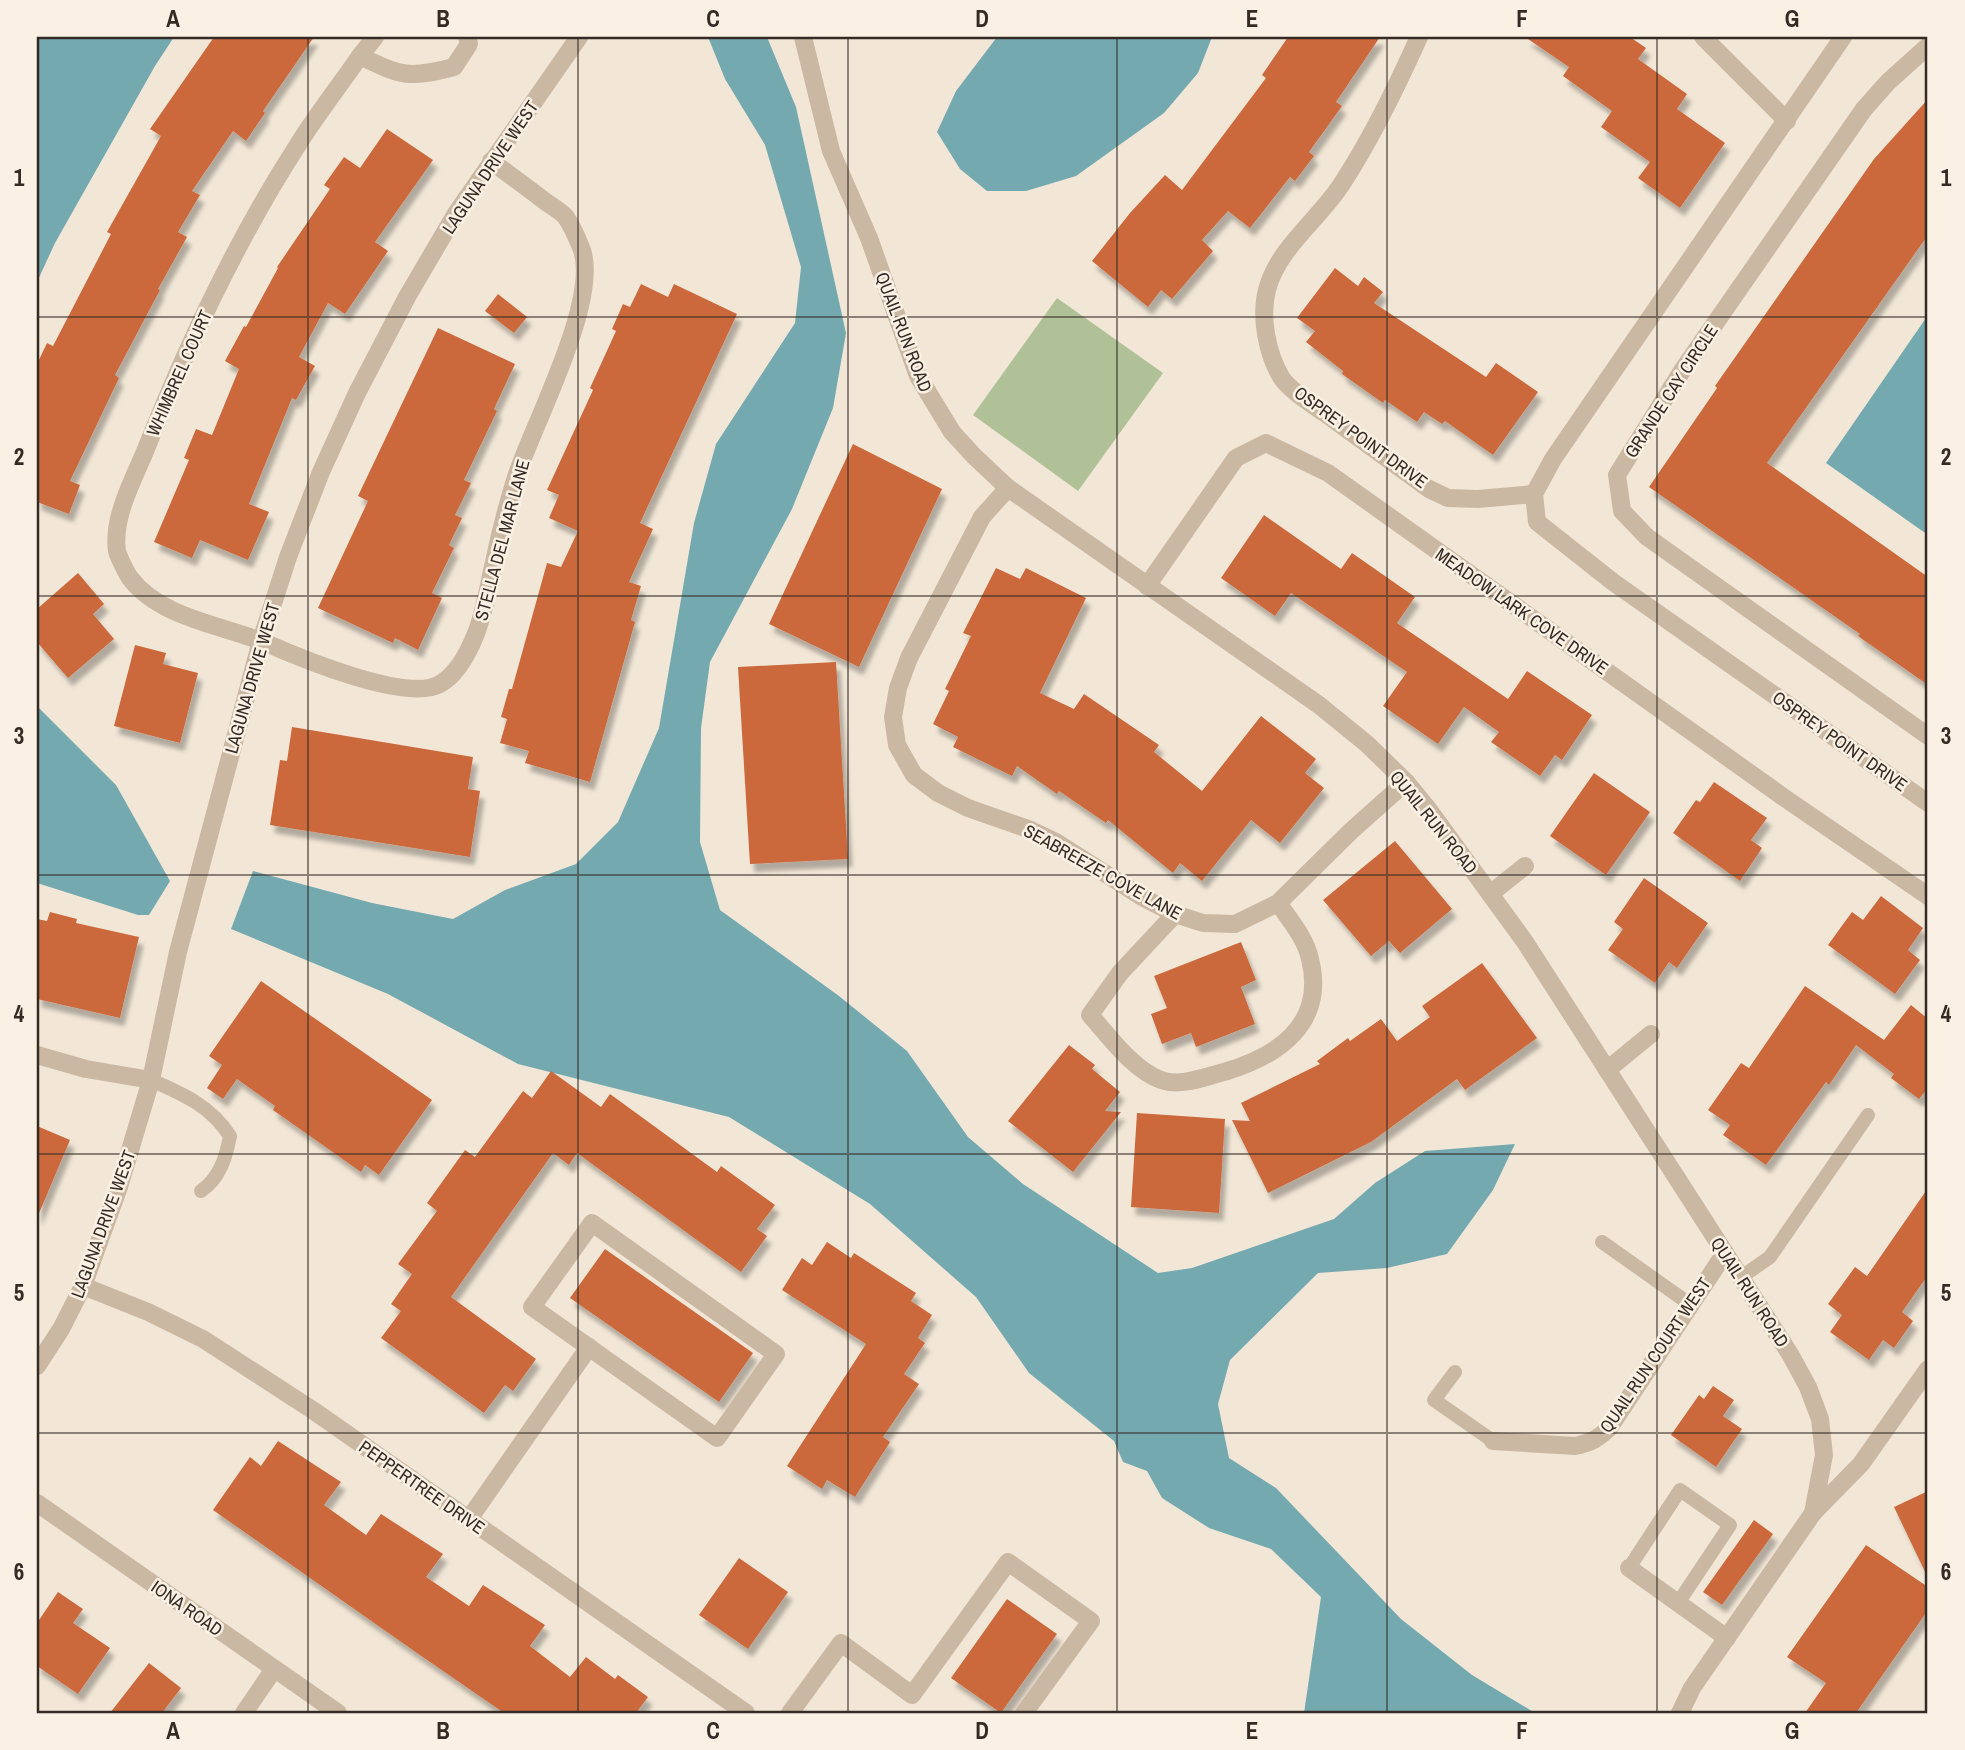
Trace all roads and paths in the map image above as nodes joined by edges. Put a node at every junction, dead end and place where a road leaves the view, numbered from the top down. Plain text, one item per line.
1 (375, 37) edge
2 (467, 37) edge
3 (579, 37) edge
4 (803, 37) edge
5 (1419, 37) edge
6 (1703, 37) edge
7 (1843, 37) edge
8 (1928, 46) edge
9 (360, 56) junction
10 (1787, 121) junction
11 (491, 161) junction
12 (1008, 488) junction
13 (1534, 494) junction
14 (1147, 586) junction
15 (261, 641) junction
16 (1928, 736) edge
17 (1406, 782) junction
18 (1928, 803) edge
19 (1525, 866) dead end
20 (1490, 894) junction
21 (1928, 896) edge
22 (1278, 903) junction
23 (1175, 914) junction
24 (1651, 1034) dead end
25 (37, 1055) edge
26 (1607, 1070) junction
27 (151, 1080) junction
28 (1868, 1115) dead end
29 (201, 1191) dead end
30 (1602, 1242) dead end
31 (1725, 1254) junction
32 (1740, 1278) junction
33 (83, 1286) junction
34 (1691, 1305) junction
35 (589, 1347) junction
36 (37, 1366) edge
37 (1928, 1369) edge
38 (1455, 1372) dead end
39 (1493, 1441) joint
40 (37, 1503) edge
41 (1813, 1513) junction
42 (468, 1519) junction
43 (1629, 1568) joint
44 (1678, 1603) junction
45 (1727, 1638) junction
46 (274, 1669) junction
47 (244, 1713) edge
48 (338, 1713) edge
49 (746, 1713) edge
50 (790, 1713) edge
51 (1024, 1713) edge
52 (1680, 1713) edge

1 - 9 street, WHIMBREL COURT
2 - 9 street
3 - 11 street, LAGUNA DRIVE WEST
4 - 12 street, QUAIL RUN ROAD
5 - 13 street, OSPREY POINT DRIVE
6 - 10 street
7 - 10 street
8 - 16 street, GRANDE CAY CIRCLE
9 - 15 street, WHIMBREL COURT
10 - 13 street
11 - 15 street, LAGUNA DRIVE WEST
11 - 15 street, STELLA DEL MAR LANE
12 - 14 street, QUAIL RUN ROAD
12 - 23 street, SEABREEZE COVE LANE
13 - 18 street, OSPREY POINT DRIVE
14 - 17 street, QUAIL RUN ROAD
14 - 21 street, MEADOW LARK COVE DRIVE
15 - 27 street, LAGUNA DRIVE WEST
17 - 20 street, QUAIL RUN ROAD
17 - 22 street, SEABREEZE COVE LANE
19 - 20 street
20 - 26 street, QUAIL RUN ROAD
22 - 23 street, SEABREEZE COVE LANE
22 - 23 street
24 - 26 street
25 - 27 street
26 - 31 street, QUAIL RUN ROAD
27 - 29 lane
27 - 33 street, LAGUNA DRIVE WEST
28 - 32 lane
30 - 34 lane
31 - 32 street, QUAIL RUN ROAD
31 - 34 street, QUAIL RUN COURT WEST
32 - 41 street, QUAIL RUN ROAD
33 - 36 street, LAGUNA DRIVE WEST
33 - 42 street, PEPPERTREE DRIVE
34 - 39 street, QUAIL RUN COURT WEST
35 - 35 street
35 - 42 street
37 - 41 street
38 - 39 lane
40 - 46 street, IONA ROAD
41 - 45 street, QUAIL RUN ROAD
42 - 49 street, PEPPERTREE DRIVE
43 - 44 street
43 - 44 lane
44 - 45 street
45 - 52 street, QUAIL RUN ROAD
46 - 47 street
46 - 48 street, IONA ROAD
50 - 51 street

